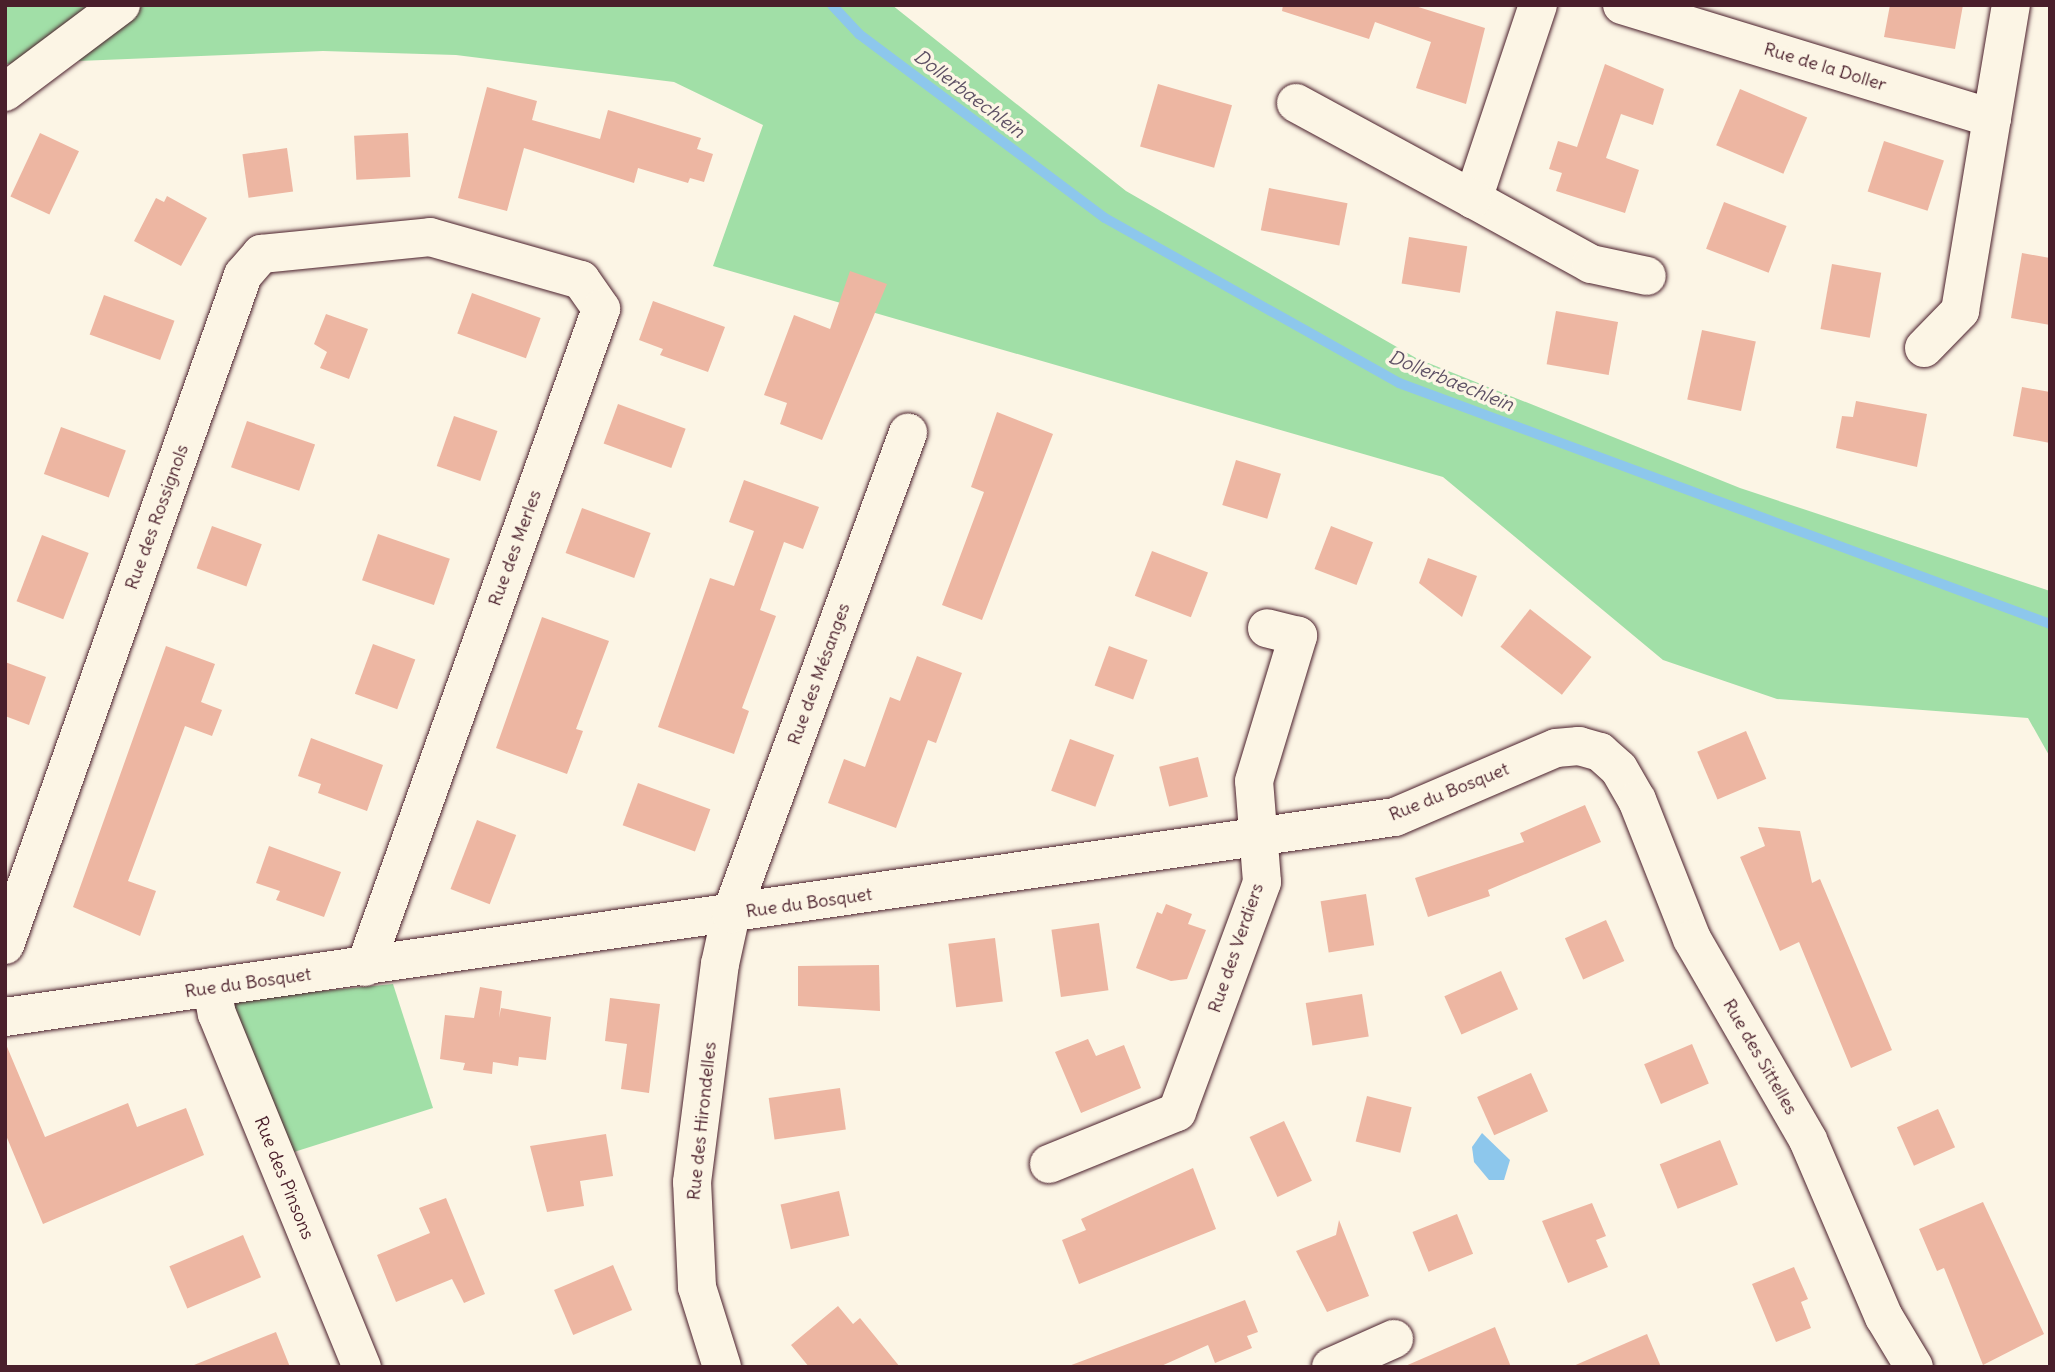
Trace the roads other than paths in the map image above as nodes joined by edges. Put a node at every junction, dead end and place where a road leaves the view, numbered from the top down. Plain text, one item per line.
1 (121, 5) edge
2 (1538, 5) edge
3 (1622, 5) edge
4 (2011, 5) edge
5 (1660, 11) edge
6 (5, 92) edge
7 (1296, 103) dead end
8 (1992, 118) junction
9 (1472, 200) junction
10 (430, 237) joint
11 (1647, 276) dead end
12 (1924, 348) dead end
13 (908, 433) dead end
14 (1267, 628) dead end
15 (1601, 752) joint
16 (1258, 836) junction
17 (731, 914) junction
18 (5, 945) edge
19 (365, 967) junction
20 (212, 987) junction
21 (5, 1017) edge
22 (1049, 1164) dead end
23 (1394, 1339) dead end
24 (362, 1367) edge
25 (722, 1367) edge
26 (1331, 1367) edge
27 (1914, 1367) edge

1 - 6 street
2 - 9 street
3 - 5 street, Rue de la Doller
4 - 8 street
5 - 8 street, Rue de la Doller
7 - 9 street
8 - 12 street
9 - 11 street
10 - 18 street, Rue des Rossignols
10 - 19 street, Rue des Merles
13 - 17 street, Rue des Mésanges
14 - 16 street, Rue des Verdiers
15 - 16 street, Rue du Bosquet
15 - 27 street, Rue des Sittelles
16 - 17 street, Rue du Bosquet
16 - 22 street, Rue des Verdiers
17 - 19 street, Rue du Bosquet
17 - 25 street, Rue des Hirondelles
19 - 20 street, Rue du Bosquet
20 - 21 street, Rue du Bosquet
20 - 24 street, Rue des Pinsons
23 - 26 street

